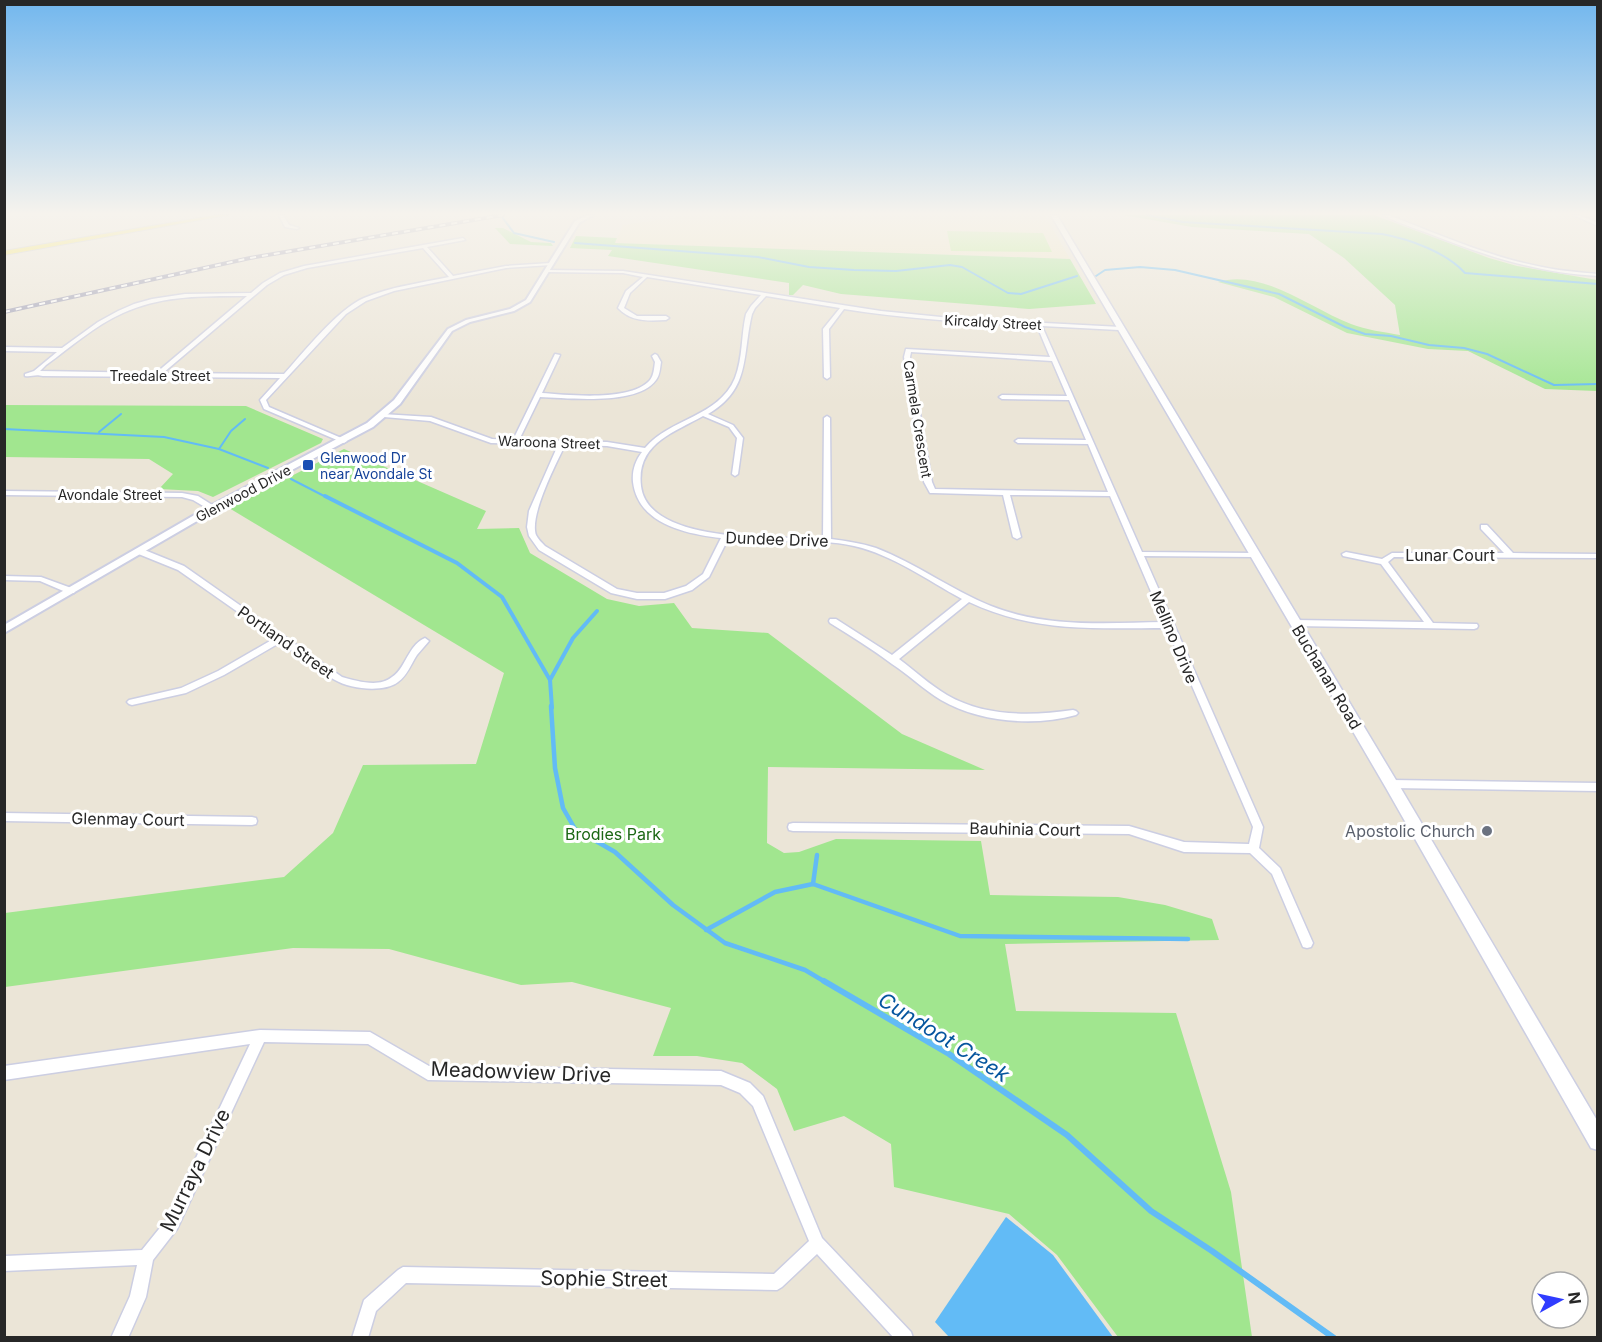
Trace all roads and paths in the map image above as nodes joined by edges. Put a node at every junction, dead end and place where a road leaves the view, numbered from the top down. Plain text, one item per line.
1 (276, 278) edge
2 (452, 278) edge
3 (543, 278) edge
4 (644, 278) edge
5 (656, 278) edge
6 (1090, 278) edge
7 (252, 295) junction
8 (764, 295) junction
9 (843, 307) junction
10 (666, 318) dead end
11 (1039, 325) junction
12 (1119, 328) junction
13 (4, 349) edge
14 (64, 350) junction
15 (557, 355) dead end
16 (655, 356) dead end
17 (1053, 359) junction
18 (36, 372) junction
19 (27, 375) dead end
20 (157, 375) junction
21 (284, 376) junction
22 (827, 377) dead end
23 (538, 395) junction
24 (1002, 397) dead end
25 (1070, 398) junction
26 (703, 414) junction
27 (384, 415) junction
28 (827, 418) dead end
29 (344, 441) junction
30 (1018, 441) dead end
31 (515, 442) junction
32 (1089, 442) junction
33 (562, 443) junction
34 (645, 450) junction
35 (735, 474) dead end
36 (1006, 493) junction
37 (4, 494) edge
38 (1112, 494) junction
39 (213, 508) junction
40 (1484, 526) dead end
41 (1017, 537) dead end
42 (725, 538) junction
43 (827, 540) junction
44 (139, 551) junction
45 (1138, 554) junction
46 (1346, 554) dead end
47 (1255, 555) junction
48 (1510, 555) junction
49 (1598, 556) edge
50 (1384, 562) junction
51 (4, 578) edge
52 (70, 591) junction
53 (967, 598) junction
54 (833, 621) dead end
55 (1295, 623) junction
56 (1430, 625) junction
57 (1169, 626) junction
58 (1474, 626) dead end
59 (4, 630) edge
60 (281, 638) junction
61 (425, 641) dead end
62 (893, 659) junction
63 (132, 702) dead end
64 (1072, 713) dead end
65 (1391, 784) junction
66 (1598, 787) edge
67 (4, 817) edge
68 (252, 821) dead end
69 (794, 827) dead end
70 (1253, 849) junction
71 (1307, 943) dead end
72 (260, 1036) junction
73 (4, 1073) edge
74 (1598, 1140) edge
75 (817, 1243) junction
76 (146, 1257) junction
77 (5, 1264) edge
78 (119, 1338) edge
79 (360, 1338) edge
80 (905, 1338) edge

1 - 7 street
2 - 21 street, Kircaldy Street
3 - 27 street, Glenwood Drive
4 - 10 street
5 - 8 street, Kircaldy Street
6 - 12 main road, Buchanan Road
7 - 14 street
7 - 20 street
8 - 9 street, Kircaldy Street
8 - 26 street
9 - 11 street, Kircaldy Street
9 - 22 street
11 - 12 street, Kircaldy Street
11 - 17 street, Mellino Drive
12 - 47 main road, Buchanan Road
13 - 14 street
14 - 18 street
15 - 23 street
16 - 23 street
17 - 25 street, Mellino Drive
17 - 36 street, Carmela Crescent
18 - 19 street
18 - 20 street, Treedale Street
20 - 21 street, Treedale Street
21 - 29 street, Kircaldy Street
23 - 31 street
24 - 25 street
25 - 32 street, Mellino Drive
26 - 34 street
26 - 35 street
27 - 29 street, Glenwood Drive
27 - 31 street, Waroona Street
28 - 43 street
29 - 39 street, Glenwood Drive
30 - 32 street
31 - 33 street, Waroona Street
32 - 38 street, Mellino Drive
33 - 34 street, Waroona Street
33 - 42 street
34 - 42 street, Dundee Drive
36 - 38 street, Carmela Crescent
36 - 41 street
37 - 39 street, Avondale Street
38 - 45 street, Mellino Drive
39 - 44 street, Glenwood Drive
40 - 48 street
42 - 43 street, Dundee Drive
43 - 53 street, Dundee Drive
44 - 52 street, Glenwood Drive
44 - 60 street, Portland Street
45 - 47 street
45 - 57 street, Mellino Drive
46 - 50 street
47 - 55 main road, Buchanan Road
48 - 49 street, Lunar Court
48 - 50 street, Lunar Court
50 - 56 street, Lunar Court
51 - 52 street
52 - 59 street, Glenwood Drive
53 - 57 street, Dundee Drive
53 - 62 street
54 - 62 street
55 - 56 street
55 - 65 main road, Buchanan Road
56 - 58 street
57 - 70 street, Mellino Drive
60 - 61 street, Portland Street
60 - 63 street
62 - 64 street
65 - 66 street
65 - 74 main road, Buchanan Road
67 - 68 street, Glenmay Court
69 - 70 street, Bauhinia Court
70 - 71 street
72 - 73 street, Meadowview Drive
72 - 75 street, Meadowview Drive
72 - 76 street, Murraya Drive
75 - 79 street, Sophie Street
75 - 80 street, Meadowview Drive
76 - 77 street
76 - 78 street, Murraya Drive

